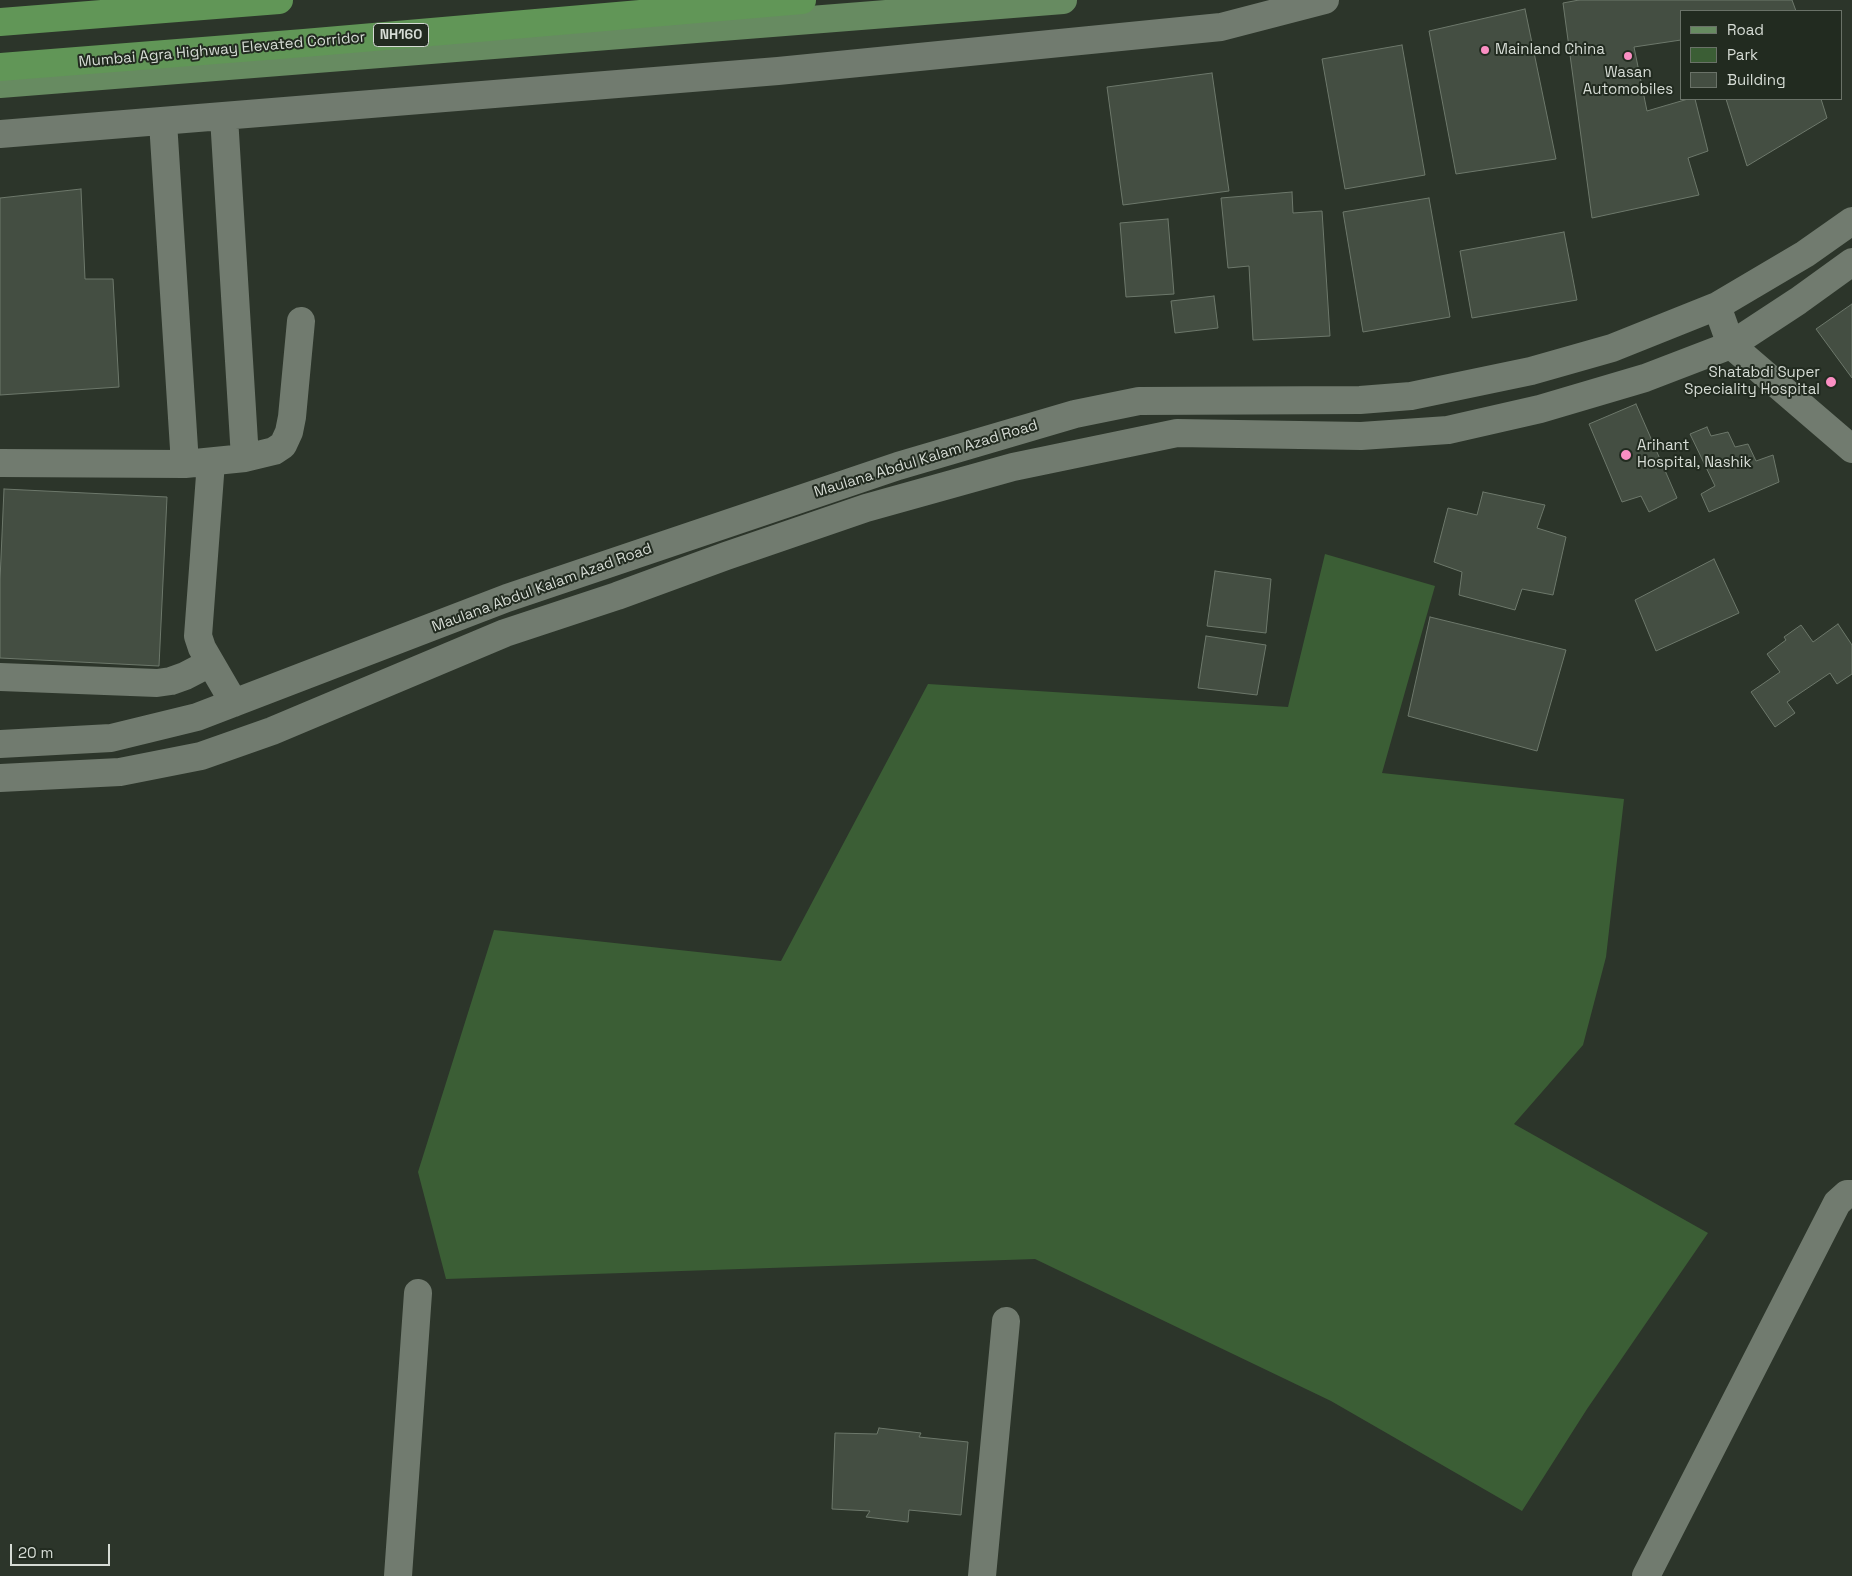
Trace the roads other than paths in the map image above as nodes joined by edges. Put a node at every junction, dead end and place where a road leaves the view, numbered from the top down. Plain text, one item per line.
1 (280, 0) edge
2 (802, 0) edge
3 (1063, 0) edge
4 (1325, 0) edge
5 (0, 22) edge
6 (0, 67) edge
7 (0, 84) edge
8 (224, 117) junction
9 (163, 122) junction
10 (0, 134) edge
11 (1852, 221) edge
12 (1852, 262) edge
13 (1717, 306) junction
14 (301, 321) dead end
15 (1732, 345) junction
16 (1004, 435) junction
17 (1852, 449) edge
18 (245, 458) junction
19 (0, 463) edge
20 (198, 463) junction
21 (1013, 467) junction
22 (448, 620) junction
23 (459, 652) junction
24 (210, 662) junction
25 (0, 677) edge
26 (234, 703) junction
27 (0, 744) edge
28 (0, 778) edge
29 (1852, 1194) edge
30 (418, 1293) dead end
31 (1006, 1320) dead end
32 (398, 1576) edge
33 (982, 1576) edge
34 (1646, 1576) edge

1 - 5 highway
2 - 6 highway, Mumbai Agra Highway Elevated Corridor / NH160
3 - 7 main road
4 - 8 street
8 - 9 street
8 - 18 street
9 - 10 street
9 - 20 street
11 - 13 street, Maulana Abdul Kalam Azad Road
12 - 15 street
13 - 15 street
13 - 16 street, Maulana Abdul Kalam Azad Road
14 - 18 street
15 - 17 street
15 - 21 street
16 - 21 street
16 - 22 street, Maulana Abdul Kalam Azad Road
18 - 20 street
19 - 20 street
20 - 24 street
21 - 23 street
22 - 23 street
22 - 26 street, Maulana Abdul Kalam Azad Road
23 - 28 street
24 - 25 street
24 - 26 street
26 - 27 street, Maulana Abdul Kalam Azad Road
29 - 34 street
30 - 32 street
31 - 33 street

